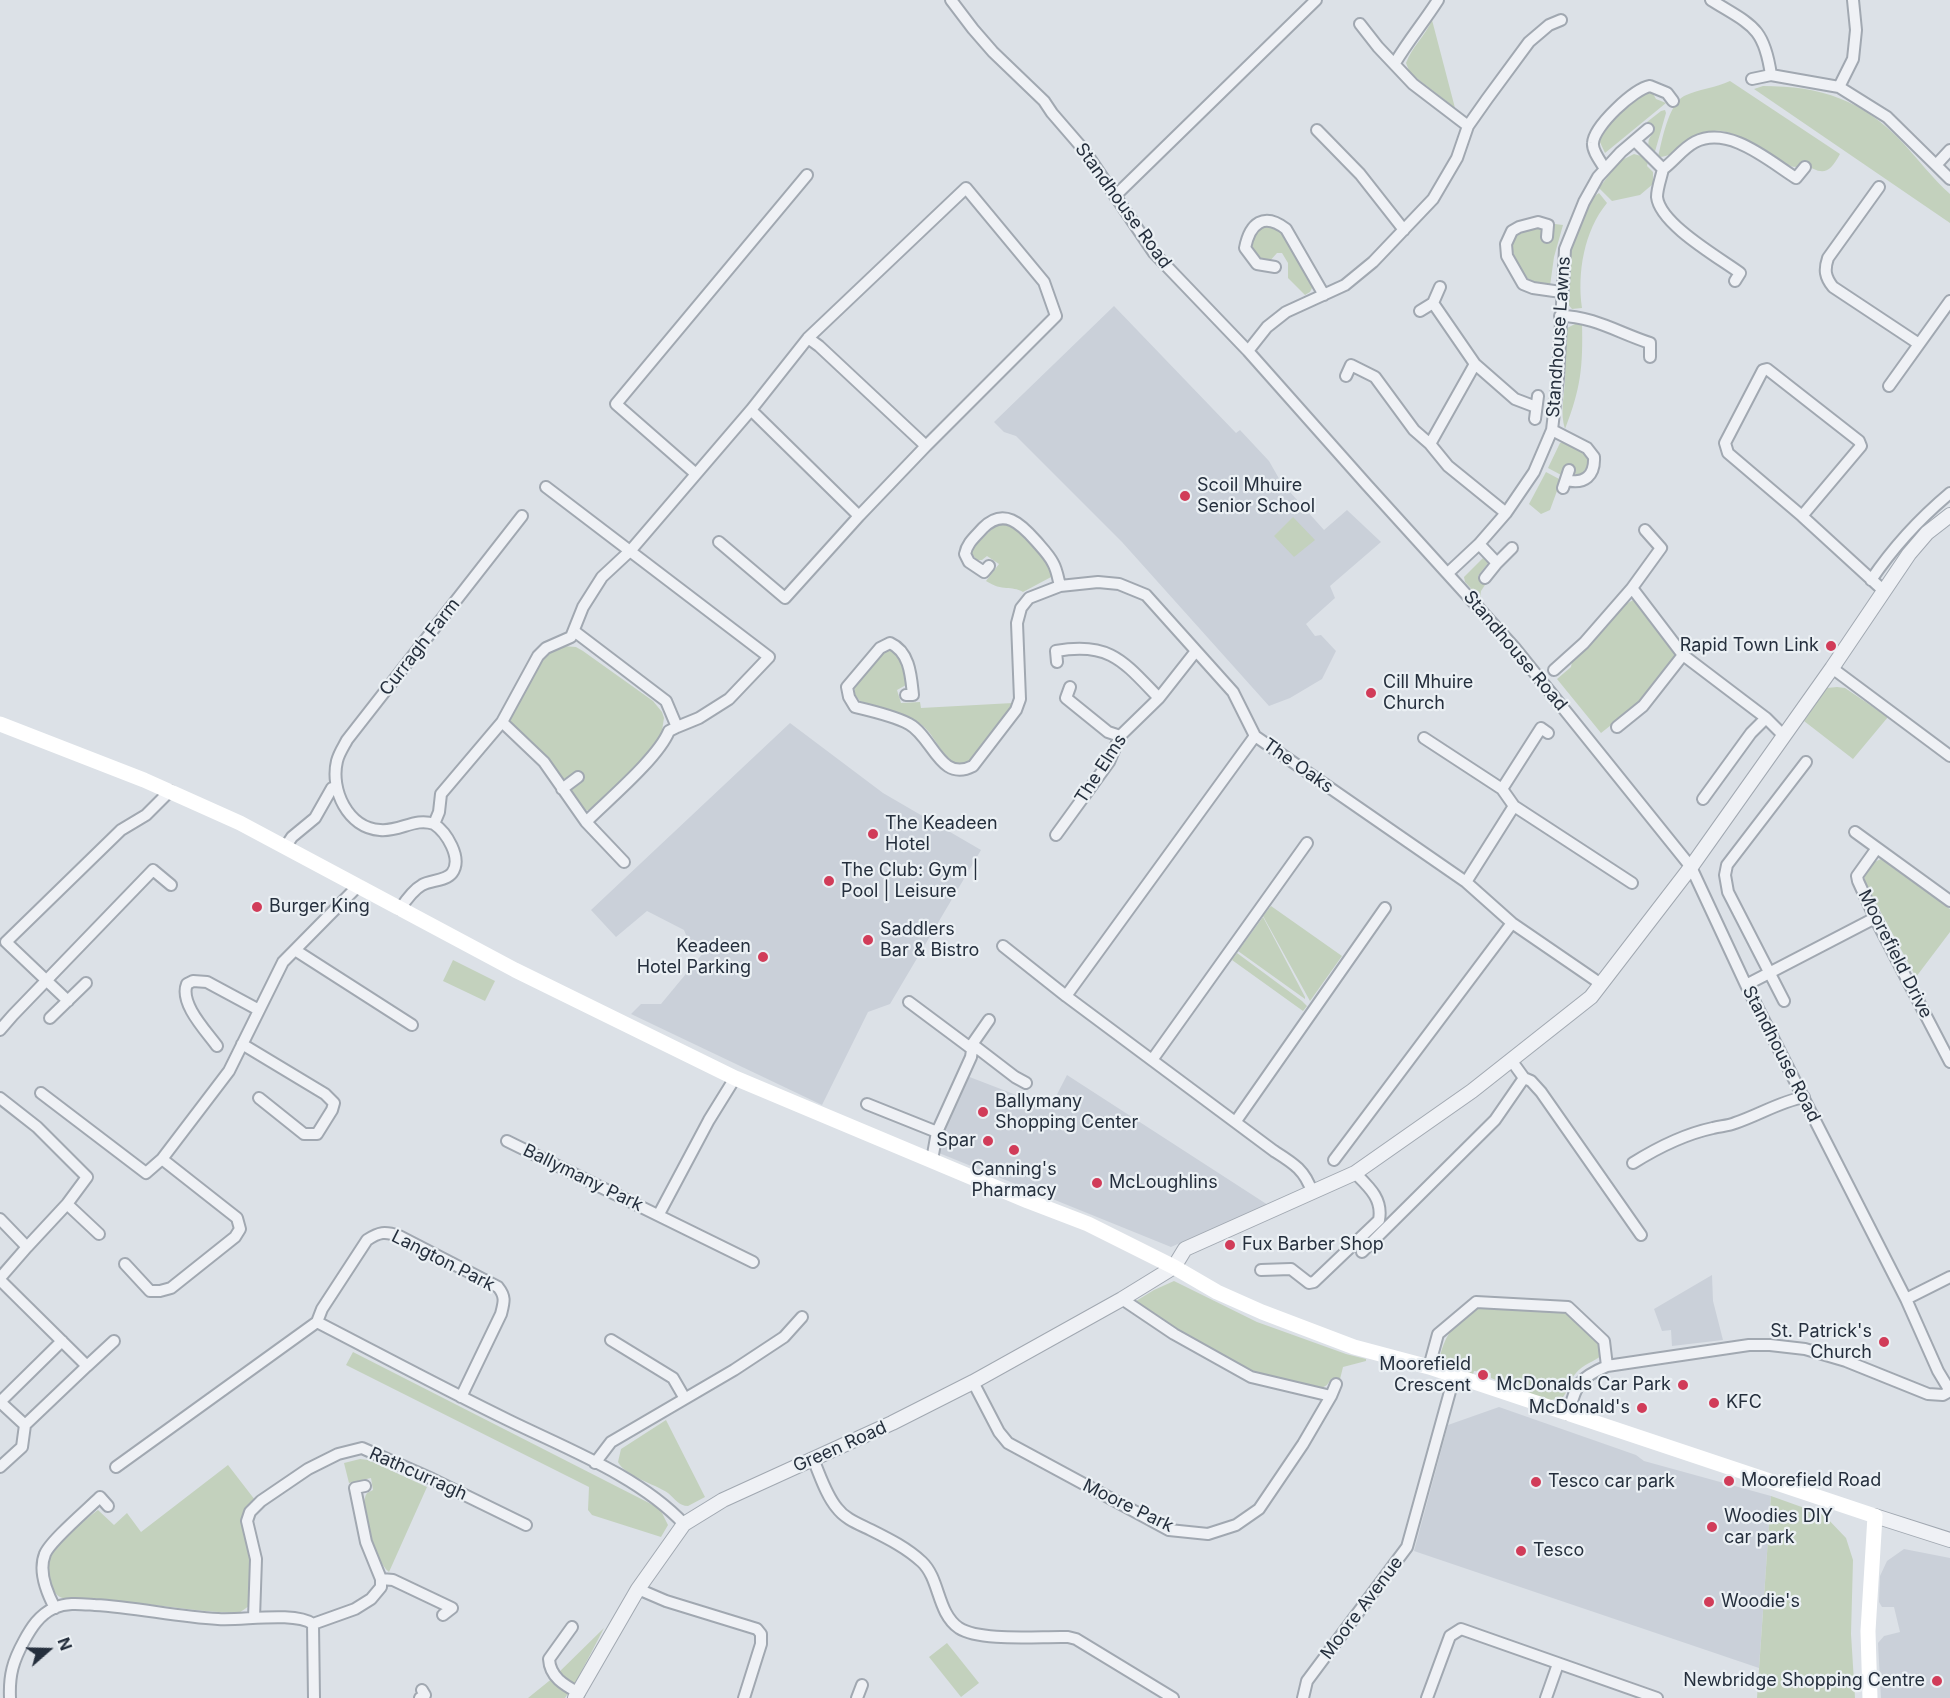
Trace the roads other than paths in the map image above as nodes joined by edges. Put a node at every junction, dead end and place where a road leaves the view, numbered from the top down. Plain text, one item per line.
1 (951, 0) edge
2 (1316, 0) edge
3 (1438, 0) edge
4 (1712, 0) edge
5 (1853, 0) edge
6 (1561, 20) dead end
7 (1360, 24) dead end
8 (1395, 63) junction
9 (1771, 75) junction
10 (1752, 79) dead end
11 (1839, 87) junction
12 (1673, 101) dead end
13 (1468, 126) junction
14 (1648, 129) dead end
15 (1317, 130) dead end
16 (1635, 141) junction
17 (1950, 150) edge
18 (1936, 164) junction
19 (1805, 167) dead end
20 (1605, 169) junction
21 (1663, 169) junction
22 (807, 175) dead end
23 (1950, 179) edge
24 (1879, 187) dead end
25 (1115, 196) junction
26 (1404, 230) junction
27 (1547, 237) dead end
28 (1275, 267) dead end
29 (1735, 281) dead end
30 (1440, 287) dead end
31 (1562, 292) junction
32 (1324, 295) junction
33 (1950, 301) edge
34 (1433, 303) junction
35 (1420, 310) dead end
36 (1560, 316) junction
37 (808, 339) junction
38 (1919, 344) junction
39 (1248, 351) junction
40 (1650, 357) dead end
41 (1475, 364) junction
42 (1346, 376) dead end
43 (1889, 386) dead end
44 (751, 410) junction
45 (1535, 419) dead end
46 (1552, 430) junction
47 (1430, 444) junction
48 (926, 446) junction
49 (696, 474) junction
50 (1566, 479) dead end
51 (546, 487) dead end
52 (1950, 493) edge
53 (1506, 513) junction
54 (1950, 515) edge
55 (522, 516) dead end
56 (859, 516) junction
57 (1802, 516) junction
58 (1645, 530) dead end
59 (719, 542) dead end
60 (1479, 544) junction
61 (1512, 548) dead end
62 (631, 550) junction
63 (1497, 563) junction
64 (989, 566) dead end
65 (1448, 573) junction
66 (1485, 578) dead end
67 (1872, 580) junction
68 (1060, 585) junction
69 (1632, 588) junction
70 (1884, 591) junction
71 (574, 631) junction
72 (1196, 651) junction
73 (1683, 655) junction
74 (1057, 662) dead end
75 (1832, 668) junction
76 (1554, 670) dead end
77 (1070, 687) dead end
78 (906, 695) dead end
79 (1159, 698) junction
80 (1766, 718) junction
81 (502, 722) junction
82 (0, 724) edge
83 (677, 727) junction
84 (1617, 728) dead end
85 (1548, 733) dead end
86 (1783, 735) junction
87 (1120, 736) junction
88 (1255, 736) junction
89 (1424, 738) dead end
90 (1950, 756) edge
91 (1806, 762) dead end
92 (578, 777) dead end
93 (336, 787) junction
94 (562, 789) junction
95 (1502, 789) junction
96 (170, 791) junction
97 (1703, 799) dead end
98 (1514, 806) junction
99 (586, 822) junction
100 (435, 824) junction
101 (1855, 832) dead end
102 (1056, 835) dead end
103 (1307, 843) dead end
104 (286, 846) junction
105 (1877, 848) junction
106 (624, 862) dead end
107 (1692, 867) junction
108 (1466, 882) junction
109 (1632, 884) dead end
110 (171, 885) dead end
111 (358, 886) junction
112 (1950, 901) edge
113 (1385, 908) dead end
114 (400, 909) junction
115 (1875, 918) junction
116 (1512, 923) junction
117 (3, 946) edge
118 (1003, 946) dead end
119 (295, 950) junction
120 (1770, 973) junction
121 (46, 980) junction
122 (86, 983) dead end
123 (1601, 984) junction
124 (1746, 985) junction
125 (1066, 996) junction
126 (68, 1001) junction
127 (1784, 1001) dead end
128 (909, 1002) dead end
129 (259, 1010) junction
130 (50, 1018) dead end
131 (989, 1020) dead end
132 (412, 1025) dead end
133 (0, 1030) edge
134 (242, 1044) junction
135 (217, 1046) dead end
136 (972, 1047) junction
137 (1152, 1060) junction
138 (1511, 1060) junction
139 (1950, 1060) edge
140 (735, 1078) junction
141 (1524, 1078) junction
142 (1026, 1083) dead end
143 (41, 1094) dead end
144 (1804, 1097) junction
145 (0, 1098) edge
146 (259, 1098) dead end
147 (867, 1104) dead end
148 (1236, 1121) junction
149 (937, 1132) junction
150 (507, 1141) dead end
151 (162, 1159) junction
152 (932, 1160) junction
153 (1334, 1160) dead end
154 (1633, 1163) dead end
155 (1355, 1173) junction
156 (1312, 1192) junction
157 (67, 1203) junction
158 (659, 1214) junction
159 (0, 1219) edge
160 (99, 1234) dead end
161 (1641, 1235) dead end
162 (27, 1247) junction
163 (1362, 1252) dead end
164 (753, 1262) dead end
165 (125, 1264) dead end
166 (1174, 1267) junction
167 (1261, 1270) dead end
168 (1950, 1277) edge
169 (0, 1279) edge
170 (1122, 1299) junction
171 (1906, 1299) junction
172 (802, 1317) dead end
173 (317, 1322) junction
174 (611, 1340) dead end
175 (62, 1341) junction
176 (114, 1341) dead end
177 (87, 1366) junction
178 (1607, 1366) junction
179 (1429, 1367) junction
180 (1454, 1377) junction
181 (974, 1382) junction
182 (1336, 1384) dead end
183 (1950, 1391) edge
184 (1331, 1396) junction
185 (461, 1397) junction
186 (684, 1397) junction
187 (0, 1402) edge
188 (1568, 1414) junction
189 (25, 1425) junction
190 (813, 1459) junction
191 (595, 1463) junction
192 (0, 1467) edge
193 (116, 1467) dead end
194 (365, 1486) dead end
195 (108, 1506) dead end
196 (1875, 1516) junction
197 (684, 1524) junction
198 (526, 1525) dead end
199 (1950, 1540) edge
200 (381, 1579) junction
201 (638, 1589) junction
202 (55, 1608) junction
203 (443, 1615) dead end
204 (254, 1618) junction
205 (313, 1624) junction
206 (572, 1628) dead end
207 (1558, 1664) junction
208 (577, 1695) edge
209 (10, 1698) edge
210 (314, 1698) edge
211 (744, 1698) edge
212 (1173, 1698) edge
213 (1302, 1698) edge
214 (1427, 1698) edge
215 (1546, 1698) edge
216 (1657, 1698) edge
217 (1869, 1698) edge

1 - 25 street, Standhouse Road
2 - 25 street
3 - 8 street
4 - 9 street
5 - 11 street
6 - 13 street
7 - 8 street
8 - 13 street
9 - 10 street
9 - 11 street
11 - 18 street
12 - 20 street
13 - 26 street
14 - 16 street, Standhouse Lawns
15 - 26 street
16 - 20 street, Standhouse Lawns
16 - 21 street
17 - 18 street
18 - 23 street
19 - 21 street
20 - 31 street, Standhouse Lawns
21 - 29 street
22 - 49 street
24 - 38 street
25 - 39 street, Standhouse Road
26 - 32 street
27 - 31 street
28 - 32 street
30 - 34 street
31 - 36 street, Standhouse Lawns
32 - 39 street
33 - 38 street
34 - 35 street
34 - 41 street
36 - 40 street
36 - 46 street, Standhouse Lawns
37 - 44 street
37 - 48 street
37 - 48 street
38 - 43 street
39 - 65 street, Standhouse Road
41 - 45 street
41 - 47 street
42 - 47 street
44 - 49 street
44 - 56 street
46 - 50 street
46 - 53 street, Standhouse Lawns
47 - 53 street
48 - 56 street
49 - 62 street
51 - 62 street
52 - 67 street
53 - 60 street, Standhouse Lawns
54 - 70 street, Green Road
55 - 93 street, Curragh Farm
56 - 59 street
57 - 57 street
57 - 67 street
58 - 69 street
60 - 63 street
60 - 65 street, Standhouse Lawns
61 - 63 street
62 - 71 street
62 - 83 street
63 - 66 street
64 - 68 street
65 - 107 street, Standhouse Road
67 - 70 street
68 - 72 street
68 - 78 street
69 - 73 street
69 - 76 street
70 - 75 street, Green Road
71 - 81 street
71 - 83 street
72 - 79 street, The Elms
72 - 88 street
73 - 80 street
73 - 84 street
74 - 79 street
75 - 86 street, Green Road
75 - 90 street
77 - 87 street
79 - 87 street, The Elms
80 - 86 street
80 - 97 street
81 - 94 street
81 - 100 street
82 - 96 main road
83 - 99 street
85 - 95 street
86 - 107 street, Green Road
87 - 102 street, The Elms
88 - 108 street, The Oaks
88 - 125 street, The Oaks
89 - 95 street
91 - 120 street
92 - 94 street
93 - 100 street
93 - 104 street, Curragh Farm
94 - 99 street
95 - 98 street
96 - 104 main road
96 - 117 street
98 - 108 street
98 - 109 street
99 - 106 street
100 - 114 street
101 - 105 street
103 - 137 street
104 - 111 main road
105 - 112 street
105 - 115 street, Moorefield Drive
107 - 123 street, Green Road
107 - 124 street, Standhouse Road
108 - 116 street, The Oaks
110 - 121 street
111 - 114 main road
111 - 119 street
113 - 148 street
114 - 140 main road
115 - 120 street
115 - 139 street, Moorefield Drive
116 - 123 street, The Oaks
116 - 153 street
117 - 121 street
118 - 125 street
119 - 129 street
119 - 132 street
120 - 124 street
120 - 127 street
121 - 126 street
121 - 133 street
122 - 126 street
123 - 138 street, Green Road
124 - 144 street, Standhouse Road
125 - 137 street
126 - 130 street
128 - 136 street
129 - 134 street
129 - 135 street
131 - 136 street
134 - 146 street
134 - 151 street
136 - 142 street
136 - 149 street
137 - 148 street
138 - 141 street
138 - 155 street, Green Road
140 - 152 main road
140 - 158 street, Ballymany Park
141 - 161 street
141 - 163 street
143 - 151 street
144 - 154 street
144 - 171 street, Standhouse Road
145 - 157 street
147 - 149 street
148 - 156 street
149 - 152 street
150 - 158 street, Ballymany Park
151 - 165 street
152 - 166 main road
155 - 156 street, Green Road
155 - 167 street
156 - 166 street, Green Road
157 - 160 street
157 - 162 street
158 - 164 street, Ballymany Park
159 - 162 street
162 - 169 street
166 - 170 street, Green Road
166 - 179 main road
168 - 171 street
169 - 175 street
170 - 181 street, Green Road
170 - 184 street
171 - 183 street, Standhouse Road
172 - 186 street
173 - 185 street
173 - 185 street, Langton Park
173 - 193 street, Langton Park
174 - 186 street
175 - 177 street
175 - 187 street
176 - 177 street
177 - 189 street
178 - 179 street
178 - 183 street
178 - 188 street
179 - 180 main road
180 - 188 main road
180 - 213 street, Moore Avenue
181 - 184 street, Moore Park
181 - 190 street, Green Road
182 - 184 street, Moore Park
185 - 191 street
186 - 191 street
187 - 189 street
188 - 196 main road
189 - 192 street
190 - 197 street, Green Road
190 - 212 street
191 - 197 street
194 - 200 street, Rathcurragh
195 - 202 street
196 - 199 street
196 - 217 main road
197 - 201 street, Green Road
198 - 204 street, Rathcurragh
200 - 203 street
200 - 205 street
201 - 208 street, Green Road
201 - 211 street
202 - 204 street
202 - 209 street
204 - 205 street
205 - 210 street
206 - 208 street
207 - 214 street
207 - 215 street
207 - 216 street

